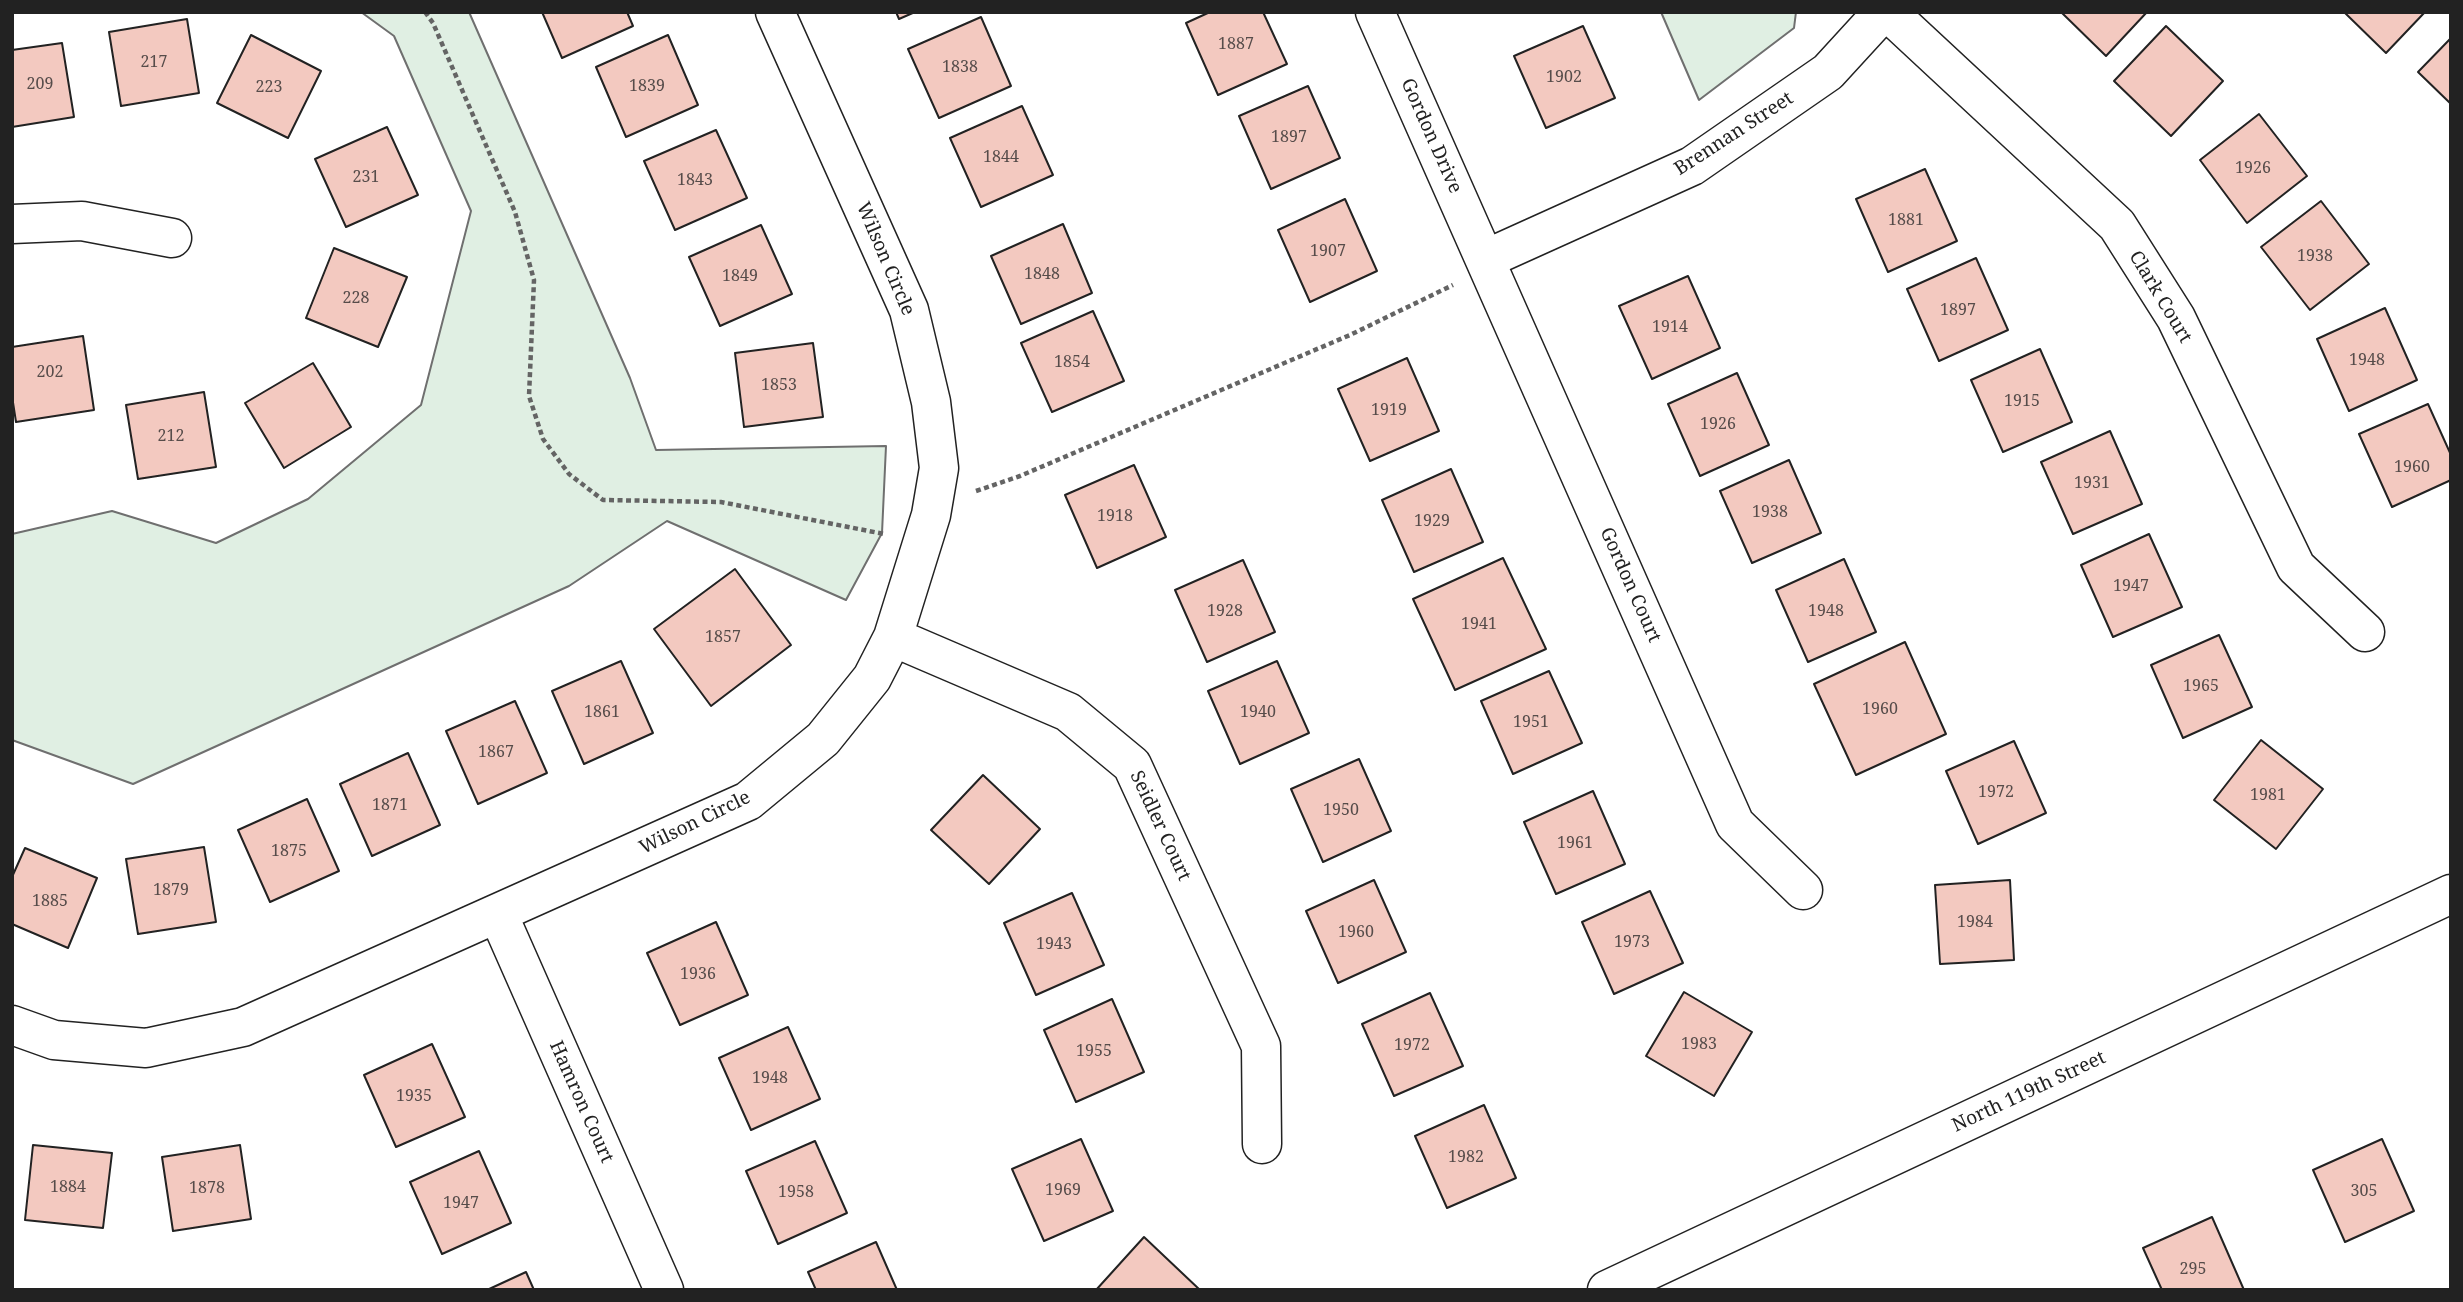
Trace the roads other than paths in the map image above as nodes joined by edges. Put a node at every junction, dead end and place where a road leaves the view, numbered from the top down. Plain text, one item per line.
1 (775, 12) edge
2 (1375, 12) edge
3 (1883, 12) edge
4 (1888, 12) edge
5 (12, 224) edge
6 (172, 238) dead end
7 (1486, 259) junction
8 (2365, 632) dead end
9 (892, 637) junction
10 (1802, 890) dead end
11 (2451, 894) edge
12 (498, 914) junction
13 (12, 1025) edge
14 (1262, 1144) dead end
15 (664, 1290) edge
16 (1607, 1290) edge

1 - 9 street, Wilson Circle
2 - 7 street, Gordon Drive
3 - 7 street, Brennan Street
4 - 8 street, Clark Court
5 - 6 street
7 - 10 street, Gordon Court
9 - 12 street, Wilson Circle
9 - 14 street, Seidler Court
11 - 16 street, North 119th Street
12 - 13 street, Wilson Circle
12 - 15 street, Hamron Court

